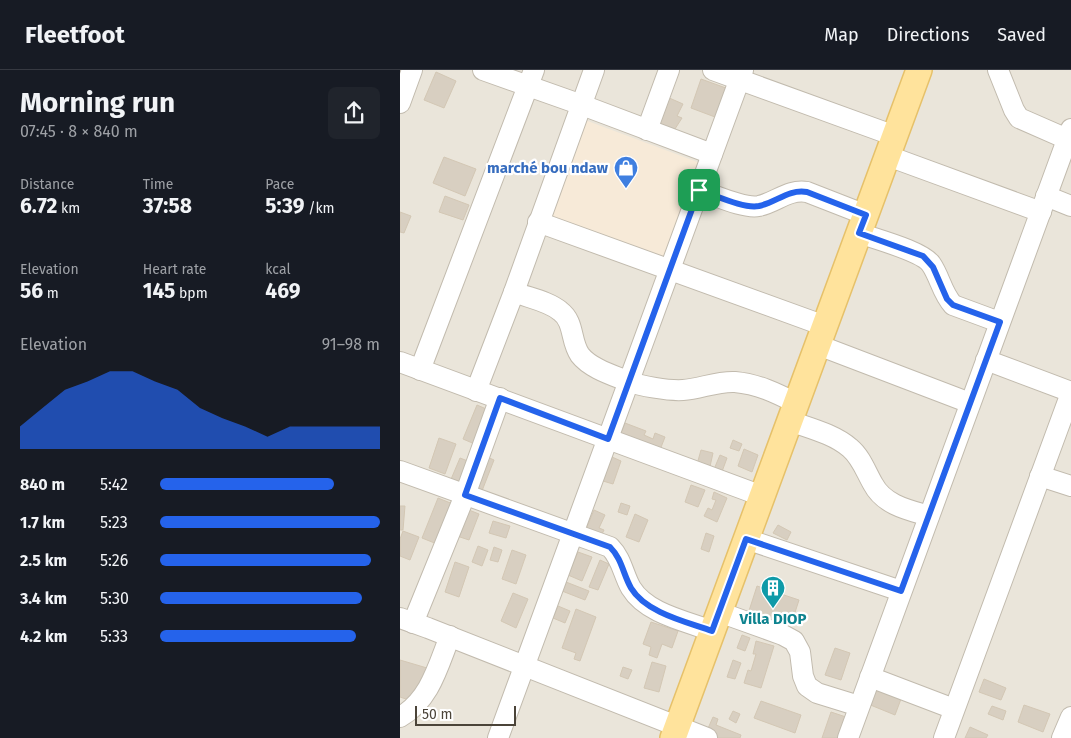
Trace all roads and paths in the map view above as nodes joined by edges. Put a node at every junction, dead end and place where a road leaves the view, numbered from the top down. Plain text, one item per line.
1 (412, 70) edge
2 (483, 70) edge
3 (594, 70) edge
4 (669, 70) edge
5 (713, 70) edge
6 (919, 70) edge
7 (998, 70) edge
8 (741, 75) edge
9 (531, 78) edge
10 (400, 103) edge
11 (582, 105) junction
12 (647, 130) junction
13 (1069, 134) edge
14 (891, 146) junction
15 (712, 154) junction
16 (699, 190) junction
17 (1043, 204) junction
18 (1071, 206) edge
19 (538, 222) junction
20 (862, 224) junction
21 (670, 270) junction
22 (514, 292) junction
23 (1000, 322) junction
24 (821, 336) junction
25 (986, 360) junction
26 (400, 362) edge
27 (420, 370) junction
28 (628, 382) junction
29 (476, 390) junction
30 (1071, 393) edge
31 (500, 398) junction
32 (970, 403) junction
33 (793, 412) junction
34 (608, 439) junction
35 (400, 471) edge
36 (1040, 476) junction
37 (1071, 486) edge
38 (465, 495) junction
39 (762, 496) junction
40 (929, 516) junction
41 (572, 534) junction
42 (746, 539) junction
43 (901, 591) junction
44 (407, 620) edge
45 (716, 622) junction
46 (450, 636) junction
47 (524, 666) junction
48 (870, 676) junction
49 (859, 706) junction
50 (954, 709) junction
51 (400, 717) edge
52 (1071, 717) edge
53 (675, 732) edge
54 (498, 738) edge
55 (707, 738) edge
56 (848, 738) edge
57 (944, 738) edge
58 (1062, 738) edge

1 - 10 street
2 - 9 street
3 - 11 street
4 - 12 street
5 - 8 street
6 - 14 main road
7 - 13 street
8 - 14 street
8 - 15 street
9 - 11 street
9 - 27 street
11 - 12 street
11 - 19 street
12 - 15 street
13 - 17 street
14 - 17 street
14 - 20 main road
15 - 16 street
16 - 20 street
16 - 21 street
17 - 18 street
17 - 23 street
19 - 21 street
19 - 22 street
20 - 23 street
20 - 24 main road
21 - 24 street
21 - 28 street
22 - 28 street
22 - 29 street
23 - 25 street
24 - 32 street
24 - 33 main road
25 - 30 street
25 - 32 street
26 - 27 street
27 - 29 street
28 - 33 street
28 - 34 street
29 - 31 street
30 - 36 street
31 - 34 street
31 - 38 street
32 - 40 street
33 - 39 main road
33 - 40 street
34 - 39 street
34 - 41 street
35 - 38 street
36 - 37 street
36 - 50 street
38 - 41 street
38 - 44 street
39 - 42 main road
40 - 43 street
41 - 45 street
41 - 47 street
42 - 43 street
42 - 45 main road
43 - 48 street
44 - 46 street
45 - 49 street
45 - 53 main road
46 - 47 street
46 - 51 street
47 - 53 street
47 - 54 street
48 - 49 street
48 - 50 street
49 - 56 street
50 - 57 street
52 - 58 street
53 - 55 street

